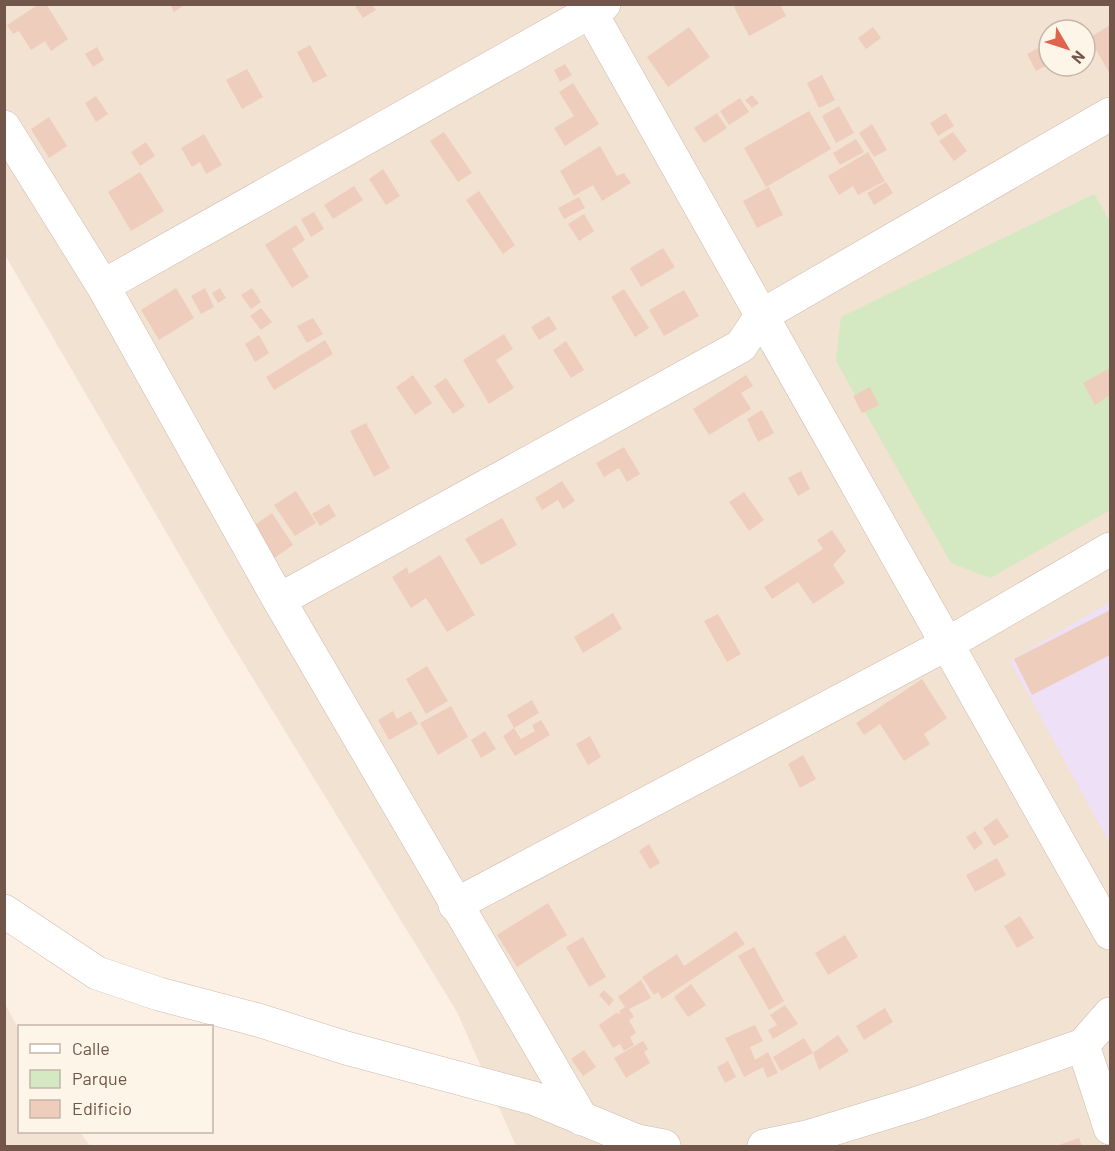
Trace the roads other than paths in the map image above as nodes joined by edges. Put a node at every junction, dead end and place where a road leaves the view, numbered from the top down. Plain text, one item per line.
1 (593, 7) edge
2 (1110, 114) edge
3 (4, 128) edge
4 (103, 286) junction
5 (761, 316) junction
6 (1110, 549) edge
7 (279, 600) junction
8 (947, 644) junction
9 (455, 905) junction
10 (4, 911) edge
11 (1110, 933) edge
12 (1110, 1014) edge
13 (1083, 1045) junction
14 (582, 1119) junction
15 (1110, 1128) edge
16 (664, 1146) edge
17 (764, 1146) edge

1 - 4 street
1 - 5 street
2 - 5 street
3 - 4 street
4 - 7 street
5 - 7 street
5 - 8 street
6 - 8 street
7 - 9 street
8 - 9 street
8 - 11 street
9 - 14 street
10 - 14 street
12 - 13 street
13 - 15 street
13 - 17 street
14 - 16 street

